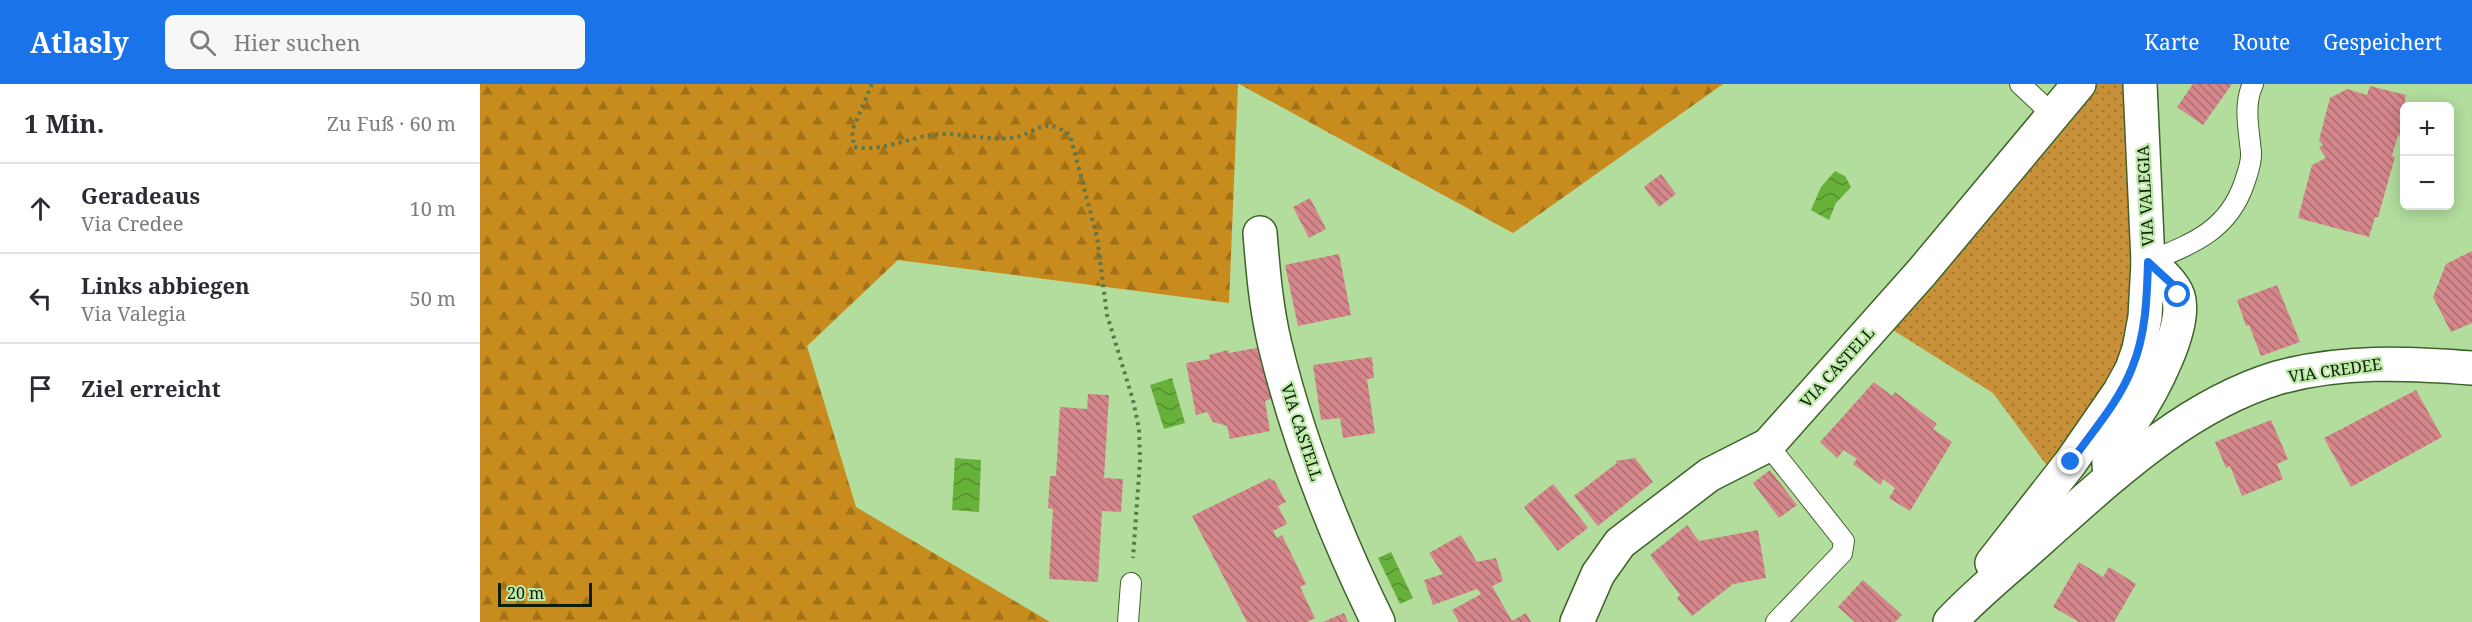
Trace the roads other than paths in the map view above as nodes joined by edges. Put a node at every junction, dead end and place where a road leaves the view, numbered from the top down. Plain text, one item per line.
1 (2020, 84) edge
2 (2079, 84) edge
3 (2140, 84) edge
4 (2253, 84) edge
5 (2052, 114) junction
6 (1260, 233) dead end
7 (2148, 262) junction
8 (2472, 368) edge
9 (1768, 445) junction
10 (2116, 473) junction
11 (1131, 583) road end
12 (1955, 617) edge
13 (1128, 622) edge
14 (1378, 622) edge
15 (1576, 622) edge
16 (1776, 622) edge

1 - 5 lane
2 - 5 street, VIA CASTELL
3 - 7 street, VIA VALEGIA
4 - 7 lane
5 - 9 street, VIA CASTELL
6 - 14 street, VIA CASTELL
7 - 10 street
7 - 12 street, VIA VALEGIA
8 - 10 street, VIA CREDEE
9 - 15 street, VIA CASTELL
9 - 16 lane
10 - 12 street, VIA CREDEE
11 - 13 lane

